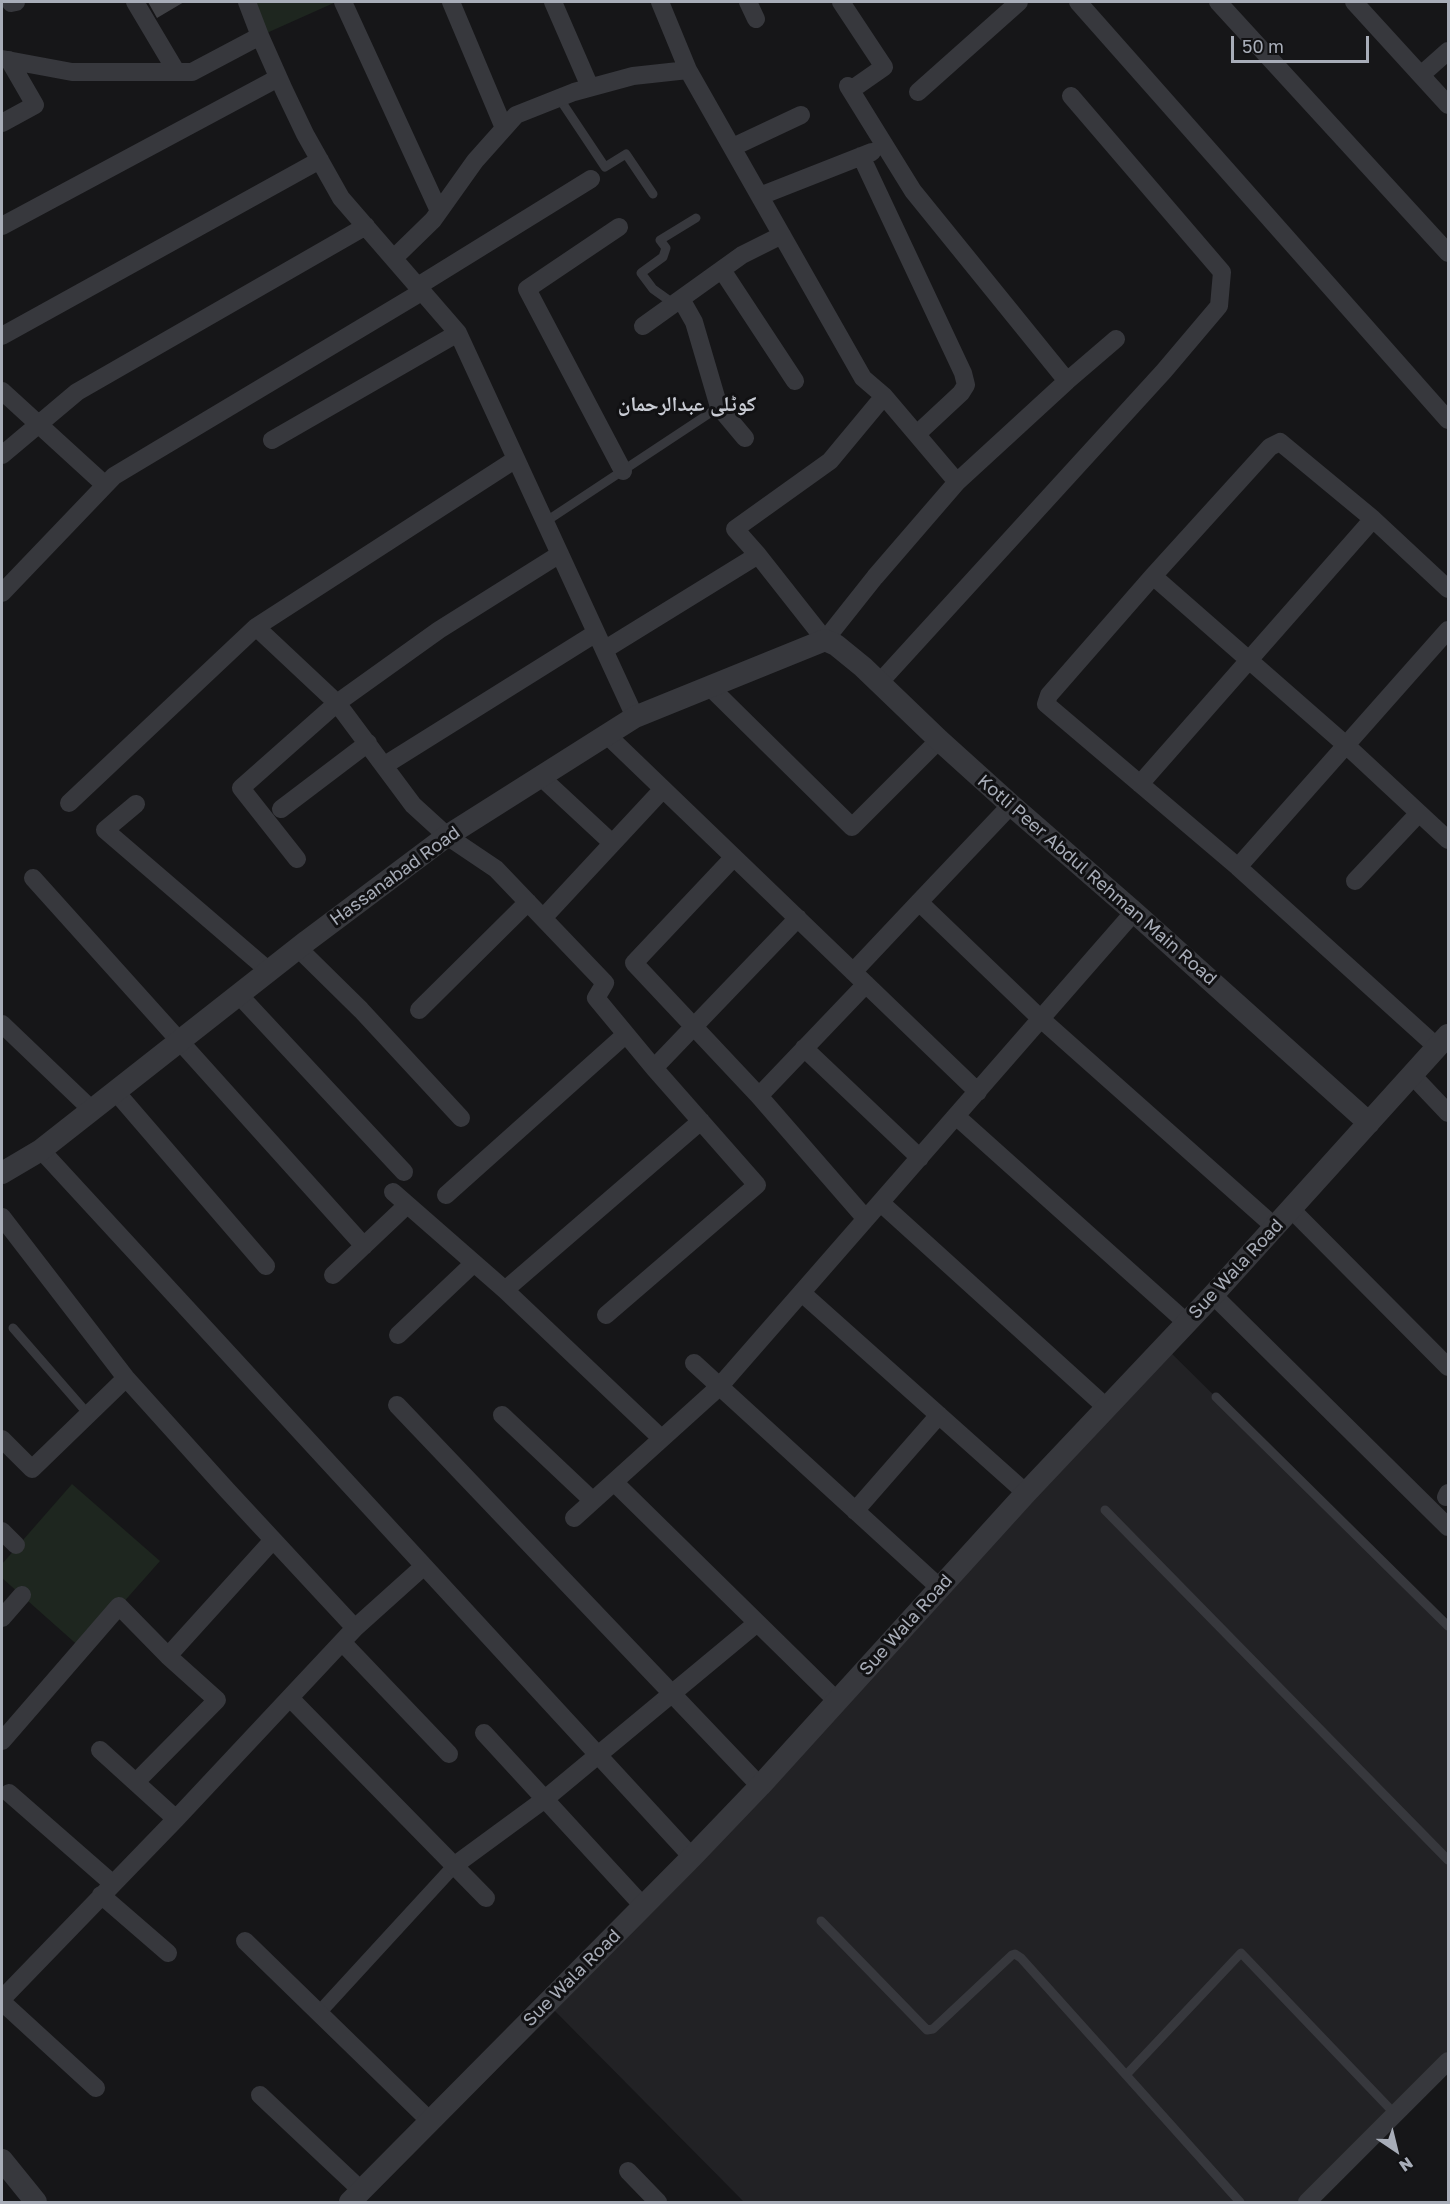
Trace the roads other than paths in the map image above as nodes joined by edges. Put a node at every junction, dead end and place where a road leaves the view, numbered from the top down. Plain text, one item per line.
1 (135, 2) edge
2 (247, 2) edge
3 (343, 2) edge
4 (451, 2) edge
5 (553, 2) edge
6 (660, 2) edge
7 (748, 2) edge
8 (841, 2) edge
9 (1019, 2) edge
10 (1078, 2) edge
11 (1218, 2) edge
12 (1357, 3) edge
13 (756, 19) dead end
14 (260, 36) junction
15 (1449, 51) edge
16 (5, 59) edge
17 (688, 70) junction
18 (176, 71) junction
19 (1421, 75) junction
20 (278, 78) junction
21 (590, 87) junction
22 (918, 92) dead end
23 (1071, 96) dead end
24 (559, 98) junction
25 (1449, 105) edge
26 (801, 115) dead end
27 (2, 123) edge
28 (504, 128) junction
29 (733, 147) junction
30 (885, 147) junction
31 (861, 156) junction
32 (320, 160) junction
33 (591, 179) dead end
34 (653, 194) dead end
35 (760, 196) junction
36 (440, 211) junction
37 (696, 218) dead end
38 (2, 226) edge
39 (366, 226) junction
40 (619, 227) dead end
41 (782, 235) junction
42 (1449, 253) edge
43 (394, 258) junction
44 (722, 270) junction
45 (420, 288) junction
46 (678, 302) junction
47 (644, 326) dead end
48 (458, 333) junction
49 (2, 336) edge
50 (1116, 339) dead end
51 (795, 381) dead end
52 (1067, 381) junction
53 (2, 392) edge
54 (884, 396) junction
55 (719, 407) junction
56 (1449, 420) edge
57 (38, 424) junction
58 (917, 434) junction
59 (745, 438) dead end
60 (272, 440) dead end
61 (2, 455) edge
62 (516, 459) junction
63 (622, 471) junction
64 (957, 482) junction
65 (105, 485) junction
66 (1373, 519) junction
67 (545, 522) junction
68 (560, 554) junction
69 (758, 555) junction
70 (1153, 576) junction
71 (1449, 589) edge
72 (2, 593) edge
73 (256, 627) junction
74 (1449, 630) edge
75 (596, 633) junction
76 (825, 640) junction
77 (604, 650) junction
78 (1250, 659) junction
79 (880, 682) junction
80 (709, 686) junction
81 (337, 703) junction
82 (635, 717) junction
83 (607, 735) junction
84 (939, 740) junction
85 (368, 743) junction
86 (1347, 746) junction
87 (385, 765) junction
88 (540, 777) junction
89 (1140, 784) junction
90 (663, 789) junction
91 (69, 802) dead end
92 (136, 804) dead end
93 (1011, 805) junction
94 (281, 809) dead end
95 (1419, 813) junction
96 (1446, 831) edge
97 (447, 836) junction
98 (612, 843) junction
99 (734, 857) junction
100 (297, 859) dead end
101 (1238, 867) junction
102 (33, 878) dead end
103 (1355, 881) dead end
104 (528, 902) junction
105 (919, 902) junction
106 (1134, 912) junction
107 (543, 918) junction
108 (798, 918) junction
109 (298, 948) junction
110 (269, 971) junction
111 (860, 978) junction
112 (239, 995) junction
113 (419, 1010) dead end
114 (1041, 1019) junction
115 (2, 1024) edge
116 (693, 1027) junction
117 (625, 1035) junction
118 (181, 1041) junction
119 (1443, 1041) edge
120 (804, 1048) junction
121 (654, 1068) junction
122 (1412, 1075) junction
123 (116, 1092) junction
124 (978, 1092) junction
125 (759, 1096) junction
126 (92, 1110) junction
127 (1449, 1113) edge
128 (956, 1116) junction
129 (461, 1119) dead end
130 (701, 1121) junction
131 (1369, 1123) junction
132 (42, 1150) junction
133 (920, 1158) junction
134 (2, 1172) edge
135 (404, 1172) dead end
136 (393, 1192) dead end
137 (446, 1195) dead end
138 (880, 1203) junction
139 (407, 1205) junction
140 (1291, 1209) junction
141 (2, 1217) edge
142 (866, 1219) junction
143 (1275, 1227) junction
144 (364, 1246) junction
145 (474, 1263) junction
146 (266, 1266) dead end
147 (333, 1275) dead end
148 (506, 1290) junction
149 (802, 1293) junction
150 (1214, 1295) junction
151 (606, 1315) dead end
152 (1186, 1323) junction
153 (13, 1328) dead end
154 (398, 1335) dead end
155 (693, 1363) dead end
156 (1449, 1367) edge
157 (126, 1378) junction
158 (719, 1387) junction
159 (1216, 1397) dead end
160 (397, 1405) dead end
161 (1107, 1408) junction
162 (88, 1414) junction
163 (502, 1415) dead end
164 (939, 1415) junction
165 (661, 1438) junction
166 (2, 1439) edge
167 (614, 1482) junction
168 (1026, 1493) junction
169 (593, 1501) junction
170 (1105, 1509) dead end
171 (855, 1511) junction
172 (574, 1518) dead end
173 (1449, 1527) edge
174 (2, 1532) edge
175 (273, 1540) junction
176 (16, 1545) dead end
177 (424, 1566) junction
178 (940, 1588) junction
179 (22, 1595) dead end
180 (2, 1618) edge
181 (757, 1623) junction
182 (1449, 1626) edge
183 (355, 1628) junction
184 (342, 1642) junction
185 (168, 1656) junction
186 (671, 1692) junction
187 (290, 1698) junction
188 (837, 1701) junction
189 (484, 1733) dead end
190 (2, 1741) edge
191 (100, 1750) dead end
192 (449, 1754) dead end
193 (598, 1754) junction
194 (136, 1782) junction
195 (760, 1785) junction
196 (9, 1792) dead end
197 (544, 1799) junction
198 (176, 1819) junction
199 (692, 1857) junction
200 (1449, 1860) edge
201 (455, 1865) junction
202 (107, 1890) junction
203 (486, 1898) dead end
204 (644, 1906) junction
205 (821, 1921) dead end
206 (245, 1941) dead end
207 (168, 1953) dead end
208 (2, 2000) edge
209 (319, 2013) junction
210 (1449, 2061) edge
211 (1126, 2075) junction
212 (96, 2088) dead end
213 (260, 2095) dead end
214 (1395, 2114) junction
215 (430, 2121) junction
216 (2, 2160) edge
217 (628, 2171) dead end
218 (356, 2197) edge
219 (36, 2202) edge
220 (658, 2202) edge
221 (1240, 2202) edge
222 (1306, 2202) edge

1 - 18 street
2 - 14 street
3 - 36 street
4 - 28 street
5 - 21 street
6 - 17 street
7 - 13 street
8 - 30 street
9 - 22 street
10 - 56 street
11 - 42 street
12 - 19 street
14 - 18 street
14 - 20 street
15 - 19 street
16 - 18 street
16 - 27 street
17 - 21 street
17 - 29 street
19 - 25 street
20 - 32 street
20 - 38 street
21 - 24 street
23 - 79 street
24 - 28 street
24 - 34 lane
26 - 29 street
28 - 36 street
29 - 35 street
30 - 31 street
30 - 52 street
31 - 35 street
31 - 58 street
32 - 39 street
32 - 49 street
33 - 45 street
35 - 41 street
36 - 43 street
37 - 46 lane
39 - 43 street
39 - 57 street
40 - 63 street
41 - 44 street
41 - 54 street
43 - 45 street
44 - 46 street
44 - 51 street
45 - 48 street
45 - 65 street
46 - 47 street
46 - 55 street
48 - 60 street
48 - 62 street
50 - 52 street
52 - 64 street
53 - 57 street
54 - 58 street
54 - 69 street
55 - 59 street
55 - 63 lane
57 - 61 street
57 - 65 street
58 - 64 street
62 - 67 street
62 - 73 street
63 - 67 lane
64 - 76 street
65 - 72 street
66 - 70 street
66 - 71 street
66 - 78 street
67 - 68 street
68 - 75 street
68 - 81 street
69 - 76 street
69 - 77 street
70 - 78 street
70 - 89 street
73 - 81 street
73 - 91 street
74 - 86 street
75 - 77 street
75 - 87 street
76 - 79 street, Kotli Peer Abdul Rehman Main Road
76 - 80 street, Hassanabad Road
77 - 82 street
78 - 86 street
78 - 89 street
79 - 84 street, Kotli Peer Abdul Rehman Main Road
80 - 82 street, Hassanabad Road
80 - 84 street
81 - 85 street
81 - 100 street
82 - 83 street, Hassanabad Road
83 - 88 street, Hassanabad Road
83 - 90 street
84 - 93 street, Kotli Peer Abdul Rehman Main Road
85 - 87 street
85 - 94 street
86 - 95 street
86 - 101 street
87 - 97 street
88 - 97 street, Hassanabad Road
88 - 98 street
89 - 101 street
90 - 98 street
90 - 99 street
92 - 110 street
93 - 105 street
93 - 106 street, Kotli Peer Abdul Rehman Main Road
95 - 96 street
95 - 103 street
97 - 104 street
97 - 109 street, Hassanabad Road
98 - 107 street
99 - 108 street
99 - 116 street
101 - 119 street
102 - 118 street
104 - 107 street
104 - 113 street
105 - 111 street
105 - 114 street
106 - 114 street
106 - 131 street, Kotli Peer Abdul Rehman Main Road
107 - 117 street
108 - 111 street
108 - 116 street
109 - 110 street, Hassanabad Road
109 - 129 street
110 - 112 street, Hassanabad Road
111 - 120 street
111 - 124 street
112 - 118 street, Hassanabad Road
112 - 135 street
114 - 124 street
114 - 143 street
115 - 126 street
116 - 121 street
116 - 125 street
117 - 121 street
117 - 137 street
118 - 123 street, Hassanabad Road
118 - 144 street
119 - 122 street, Sue Wala Road
120 - 125 street
120 - 133 street
121 - 130 street
122 - 127 street
122 - 131 street, Sue Wala Road
123 - 126 street, Hassanabad Road
123 - 146 street
124 - 128 street
125 - 142 street
126 - 132 street, Hassanabad Road
128 - 133 street
128 - 152 street
130 - 148 street
130 - 151 street
131 - 140 street, Sue Wala Road
132 - 134 street, Hassanabad Road
132 - 177 street
133 - 138 street
136 - 139 street
138 - 142 street
138 - 161 street
139 - 144 street
139 - 145 street
140 - 143 street, Sue Wala Road
140 - 156 street
141 - 157 street
142 - 149 street
143 - 150 street, Sue Wala Road
144 - 147 street
145 - 148 street
145 - 154 street
148 - 165 street
149 - 158 street
149 - 164 street
150 - 152 street, Sue Wala Road
150 - 173 street
152 - 161 street, Sue Wala Road
153 - 162 lane
155 - 158 street
157 - 162 street
157 - 175 street
158 - 165 street
158 - 171 street
159 - 182 lane
160 - 186 street
161 - 168 street, Sue Wala Road
162 - 166 street
163 - 169 street
164 - 168 street
164 - 171 street
165 - 167 street
167 - 169 street
167 - 181 street
168 - 178 street, Sue Wala Road
169 - 172 street
170 - 200 lane
171 - 178 street
174 - 176 street
175 - 183 street
175 - 185 street
177 - 183 street
177 - 193 street
178 - 188 street, Sue Wala Road
179 - 180 street
181 - 186 street
181 - 188 street
183 - 184 street
184 - 187 street
184 - 192 street
185 - 190 street
185 - 194 street
186 - 193 street
186 - 195 street
187 - 198 street
187 - 201 street
188 - 195 street, Sue Wala Road
189 - 197 street
191 - 194 street
193 - 197 street
193 - 199 street
194 - 198 street
195 - 199 street, Sue Wala Road
196 - 202 street
197 - 201 street
197 - 204 street
198 - 202 street
199 - 204 street, Sue Wala Road
201 - 203 street
201 - 209 street
202 - 207 street
202 - 208 street
204 - 215 street, Sue Wala Road
205 - 211 lane
206 - 209 street
208 - 212 street
209 - 215 street
210 - 214 street
211 - 214 lane
211 - 221 lane
213 - 218 street
214 - 222 street
215 - 218 street, Sue Wala Road
216 - 219 street
217 - 220 street

